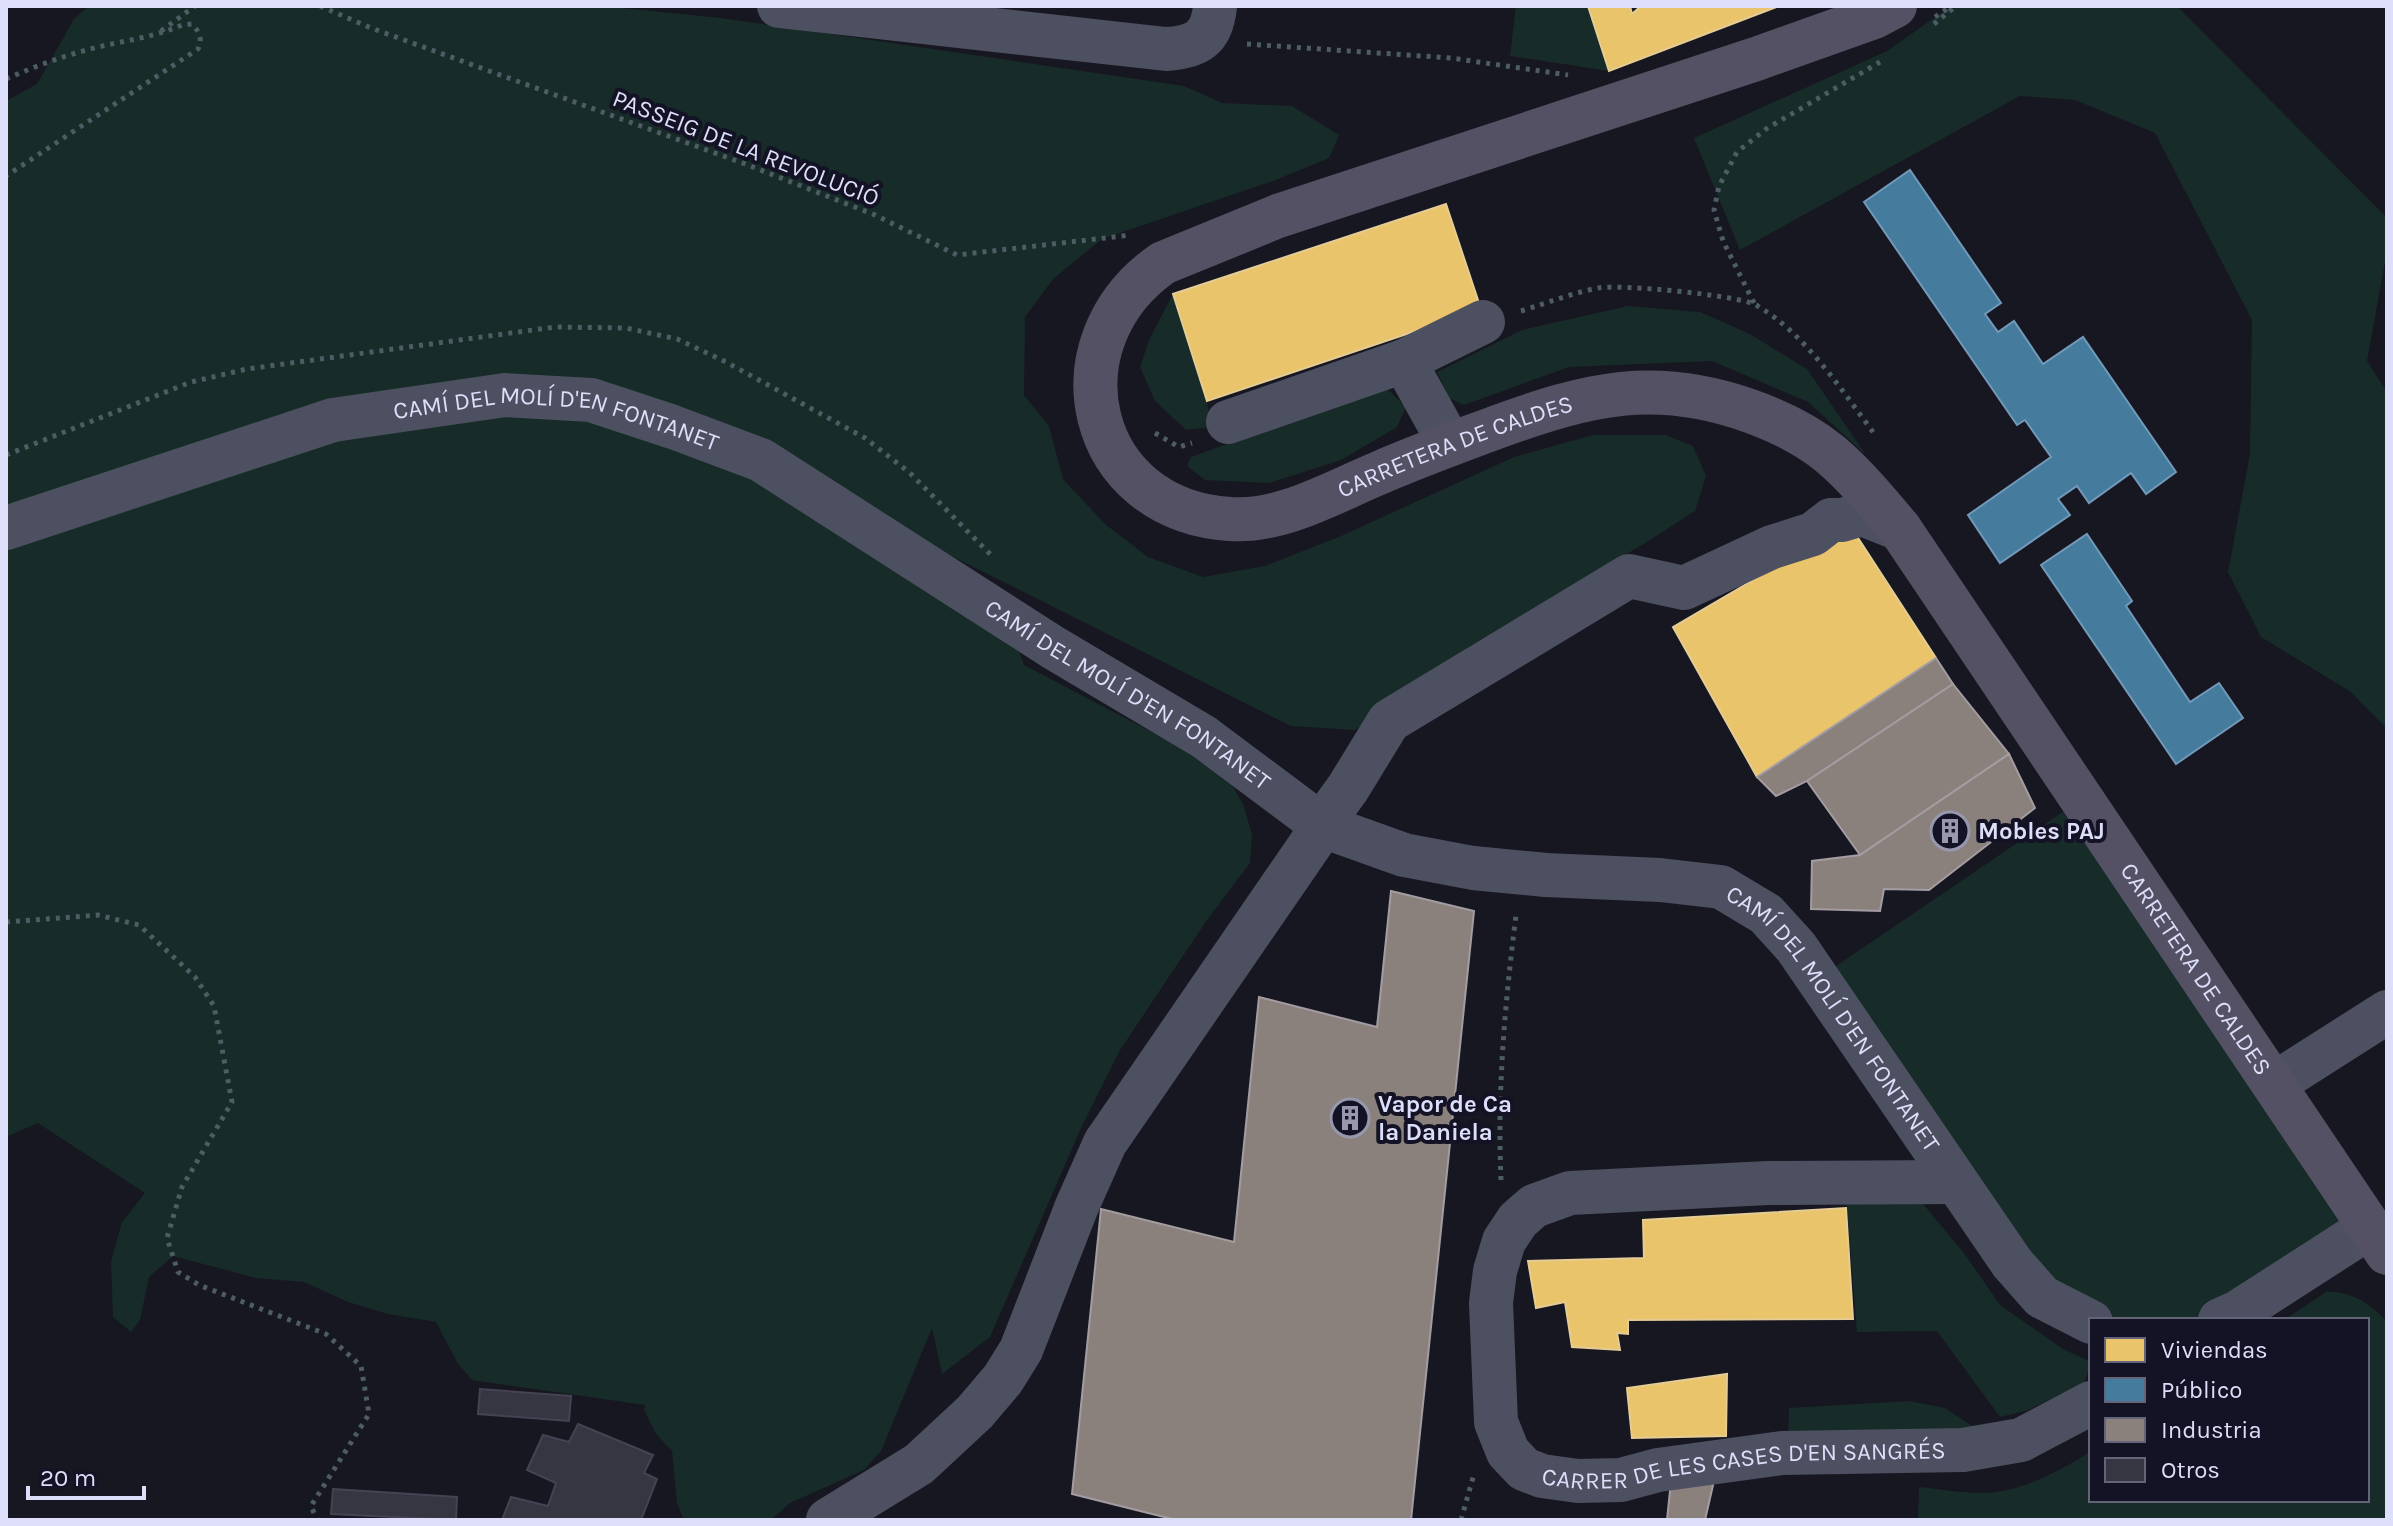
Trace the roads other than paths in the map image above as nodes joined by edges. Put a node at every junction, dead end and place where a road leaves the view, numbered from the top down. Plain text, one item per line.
1 (779, 6) edge
2 (1917, 19) edge
3 (1210, 22) edge
4 (1483, 322) road end
5 (1404, 361) junction
6 (1228, 422) road end
7 (1450, 444) junction
8 (6, 528) edge
9 (1900, 529) junction
10 (1328, 816) junction
11 (2387, 1012) edge
12 (2274, 1084) junction
13 (1956, 1182) junction
14 (2378, 1240) edge
15 (2224, 1318) edge
16 (2089, 1321) edge
17 (2089, 1404) edge
18 (828, 1520) edge

1 - 3 street
2 - 7 main road, CARRETERA DE CALDES
4 - 5 street
5 - 6 street
5 - 7 street
7 - 9 main road, CARRETERA DE CALDES
8 - 10 street, CAMÍ DEL MOLÍ D'EN FONTANET
9 - 10 street
9 - 12 main road, CARRETERA DE CALDES
10 - 13 street, CAMÍ DEL MOLÍ D'EN FONTANET
10 - 18 street
11 - 12 street
12 - 14 main road, CARRETERA DE CALDES
13 - 16 street, CAMÍ DEL MOLÍ D'EN FONTANET
13 - 17 street, CARRER DE LES CASES D'EN SANGRÉS
14 - 15 street

